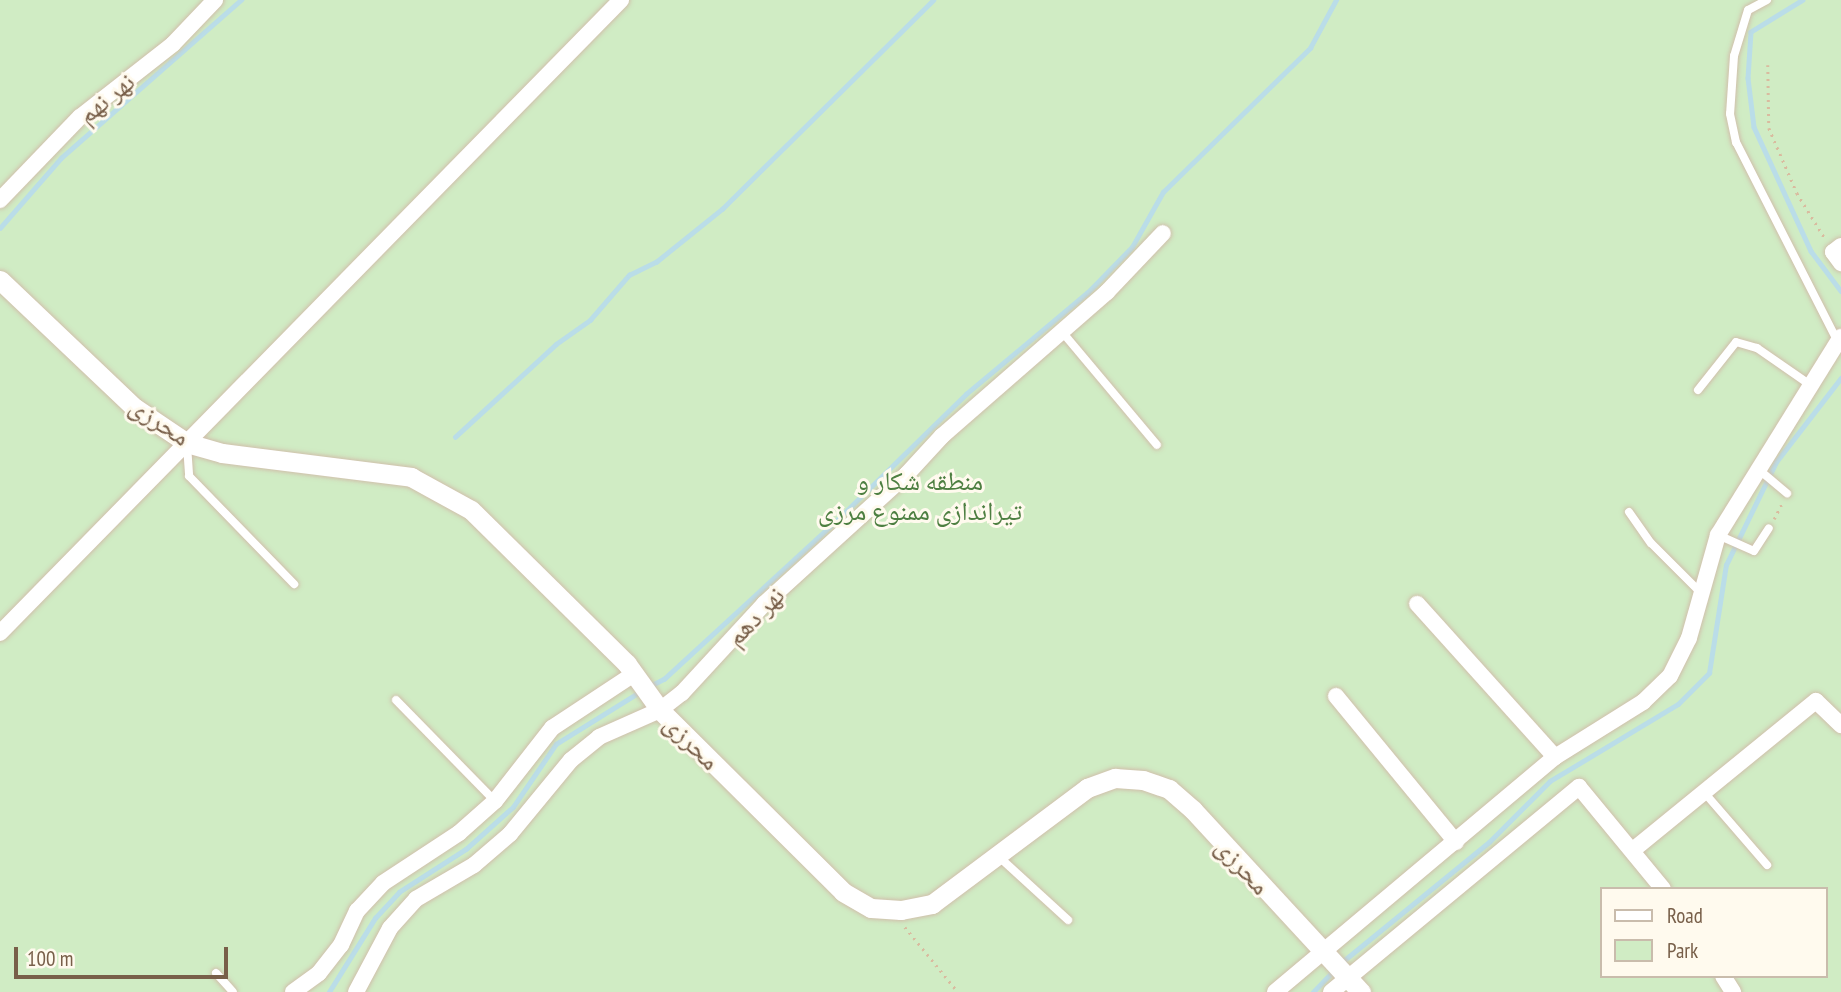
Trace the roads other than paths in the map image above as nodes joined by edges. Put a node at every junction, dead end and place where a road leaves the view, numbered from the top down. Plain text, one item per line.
1 (215, 0) edge
2 (621, 0) edge
3 (1768, 0) edge
4 (0, 200) edge
5 (1163, 233) dead end
6 (0, 280) edge
7 (1063, 333) junction
8 (1839, 338) edge
9 (1809, 384) junction
10 (1698, 390) dead end
11 (187, 443) junction
12 (1157, 445) dead end
13 (1761, 471) junction
14 (1787, 493) road end
15 (1629, 512) dead end
16 (1769, 528) road end
17 (1723, 538) junction
18 (294, 584) dead end
19 (1700, 592) junction
20 (1417, 604) dead end
21 (0, 633) edge
22 (637, 678) junction
23 (1336, 696) dead end
24 (396, 700) dead end
25 (657, 706) junction
26 (1841, 725) edge
27 (1555, 757) junction
28 (1703, 791) junction
29 (495, 801) junction
30 (1456, 842) junction
31 (1633, 850) junction
32 (998, 856) junction
33 (1768, 865) dead end
34 (1661, 887) edge
35 (1068, 920) dead end
36 (1334, 966) junction
37 (216, 973) dead end
38 (233, 992) edge
39 (293, 992) edge
40 (356, 992) edge
41 (1276, 992) edge
42 (1331, 992) edge
43 (1361, 992) edge

1 - 4 street, نهر نهم
2 - 11 street
3 - 8 lane
5 - 7 street, نهر دهم
6 - 11 street, محرزی
7 - 12 lane
7 - 25 street, نهر دهم
8 - 9 street
9 - 10 lane
9 - 13 street
11 - 18 lane
11 - 21 street
11 - 22 street, محرزی
13 - 14 lane
13 - 17 street
15 - 19 lane
16 - 17 lane
17 - 19 street
19 - 27 street
20 - 27 street
22 - 25 street, محرزی
22 - 29 street
23 - 30 street
24 - 29 lane
25 - 32 street, محرزی
25 - 40 street, نهر دهم
26 - 28 street
27 - 30 street
28 - 31 street
28 - 33 lane
29 - 39 street
30 - 36 street
31 - 34 street
31 - 36 street
32 - 35 lane
32 - 36 street, محرزی
36 - 41 street
36 - 42 street
36 - 43 street, محرزی
37 - 38 lane

